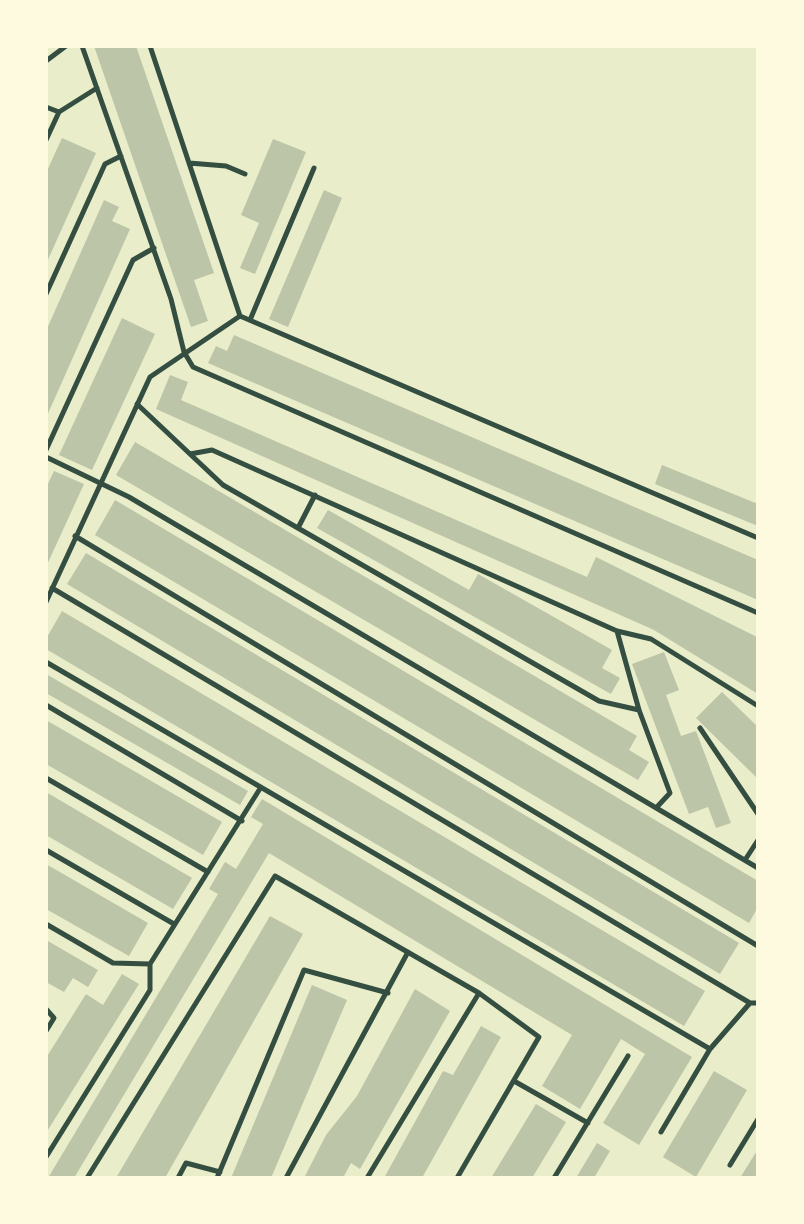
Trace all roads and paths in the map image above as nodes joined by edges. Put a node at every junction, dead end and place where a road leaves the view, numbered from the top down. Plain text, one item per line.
1 (66, 46) edge
2 (82, 46) edge
3 (150, 46) edge
4 (46, 61) edge
5 (97, 88) junction
6 (46, 107) edge
7 (59, 112) junction
8 (46, 140) edge
9 (121, 156) junction
10 (189, 163) junction
11 (314, 168) dead end
12 (245, 174) dead end
13 (154, 248) junction
14 (46, 294) edge
15 (240, 316) junction
16 (250, 320) junction
17 (184, 352) junction
18 (137, 404) junction
19 (46, 450) edge
20 (190, 454) junction
21 (46, 457) edge
22 (99, 483) junction
23 (315, 495) junction
24 (298, 528) junction
25 (75, 536) junction
26 (758, 538) edge
27 (52, 588) junction
28 (46, 602) edge
29 (758, 613) edge
30 (617, 631) junction
31 (46, 662) edge
32 (46, 705) edge
33 (758, 706) edge
34 (639, 710) junction
35 (700, 728) dead end
36 (46, 778) edge
37 (261, 787) junction
38 (656, 808) junction
39 (758, 814) edge
40 (242, 821) junction
41 (758, 840) edge
42 (46, 850) edge
43 (745, 860) junction
44 (758, 868) edge
45 (208, 872) junction
46 (46, 924) edge
47 (174, 924) junction
48 (758, 946) edge
49 (408, 952) junction
50 (150, 964) junction
51 (388, 993) junction
52 (479, 993) junction
53 (750, 1003) junction
54 (758, 1003) edge
55 (46, 1009) edge
56 (46, 1031) edge
57 (710, 1049) junction
58 (628, 1056) dead end
59 (514, 1081) junction
60 (758, 1119) edge
61 (588, 1123) junction
62 (661, 1132) dead end
63 (46, 1157) edge
64 (730, 1165) dead end
65 (218, 1175) edge
66 (87, 1178) edge
67 (178, 1178) edge
68 (286, 1178) edge
69 (367, 1178) edge
70 (457, 1178) edge
71 (554, 1178) edge

1 - 4 lane
2 - 5 lane
3 - 10 lane
5 - 7 lane
5 - 9 lane
6 - 7 lane
7 - 8 lane
9 - 13 lane
9 - 14 lane
10 - 12 lane
10 - 15 lane
11 - 16 lane
13 - 17 lane
13 - 19 lane
15 - 16 lane
15 - 17 lane
16 - 26 lane
17 - 18 lane
17 - 29 lane
18 - 20 lane
18 - 22 lane
20 - 23 lane
20 - 24 lane
21 - 22 lane
22 - 25 lane
22 - 38 lane
23 - 24 lane
23 - 30 lane
24 - 34 lane
25 - 27 lane
25 - 48 lane
27 - 28 lane
27 - 53 lane
30 - 33 lane
30 - 34 lane
31 - 37 lane
32 - 40 lane
34 - 38 lane
35 - 39 lane
36 - 45 lane
37 - 40 lane
37 - 57 lane
38 - 43 lane
40 - 45 lane
41 - 43 lane
42 - 47 lane
43 - 44 lane
45 - 47 lane
46 - 50 lane
47 - 50 lane
49 - 51 lane
49 - 52 lane
49 - 66 lane
50 - 63 lane
51 - 65 lane
51 - 68 lane
52 - 59 lane
52 - 69 lane
53 - 54 lane
53 - 57 lane
55 - 56 lane
57 - 62 lane
58 - 61 lane
59 - 61 lane
59 - 70 lane
60 - 64 lane
61 - 71 lane
65 - 67 lane

